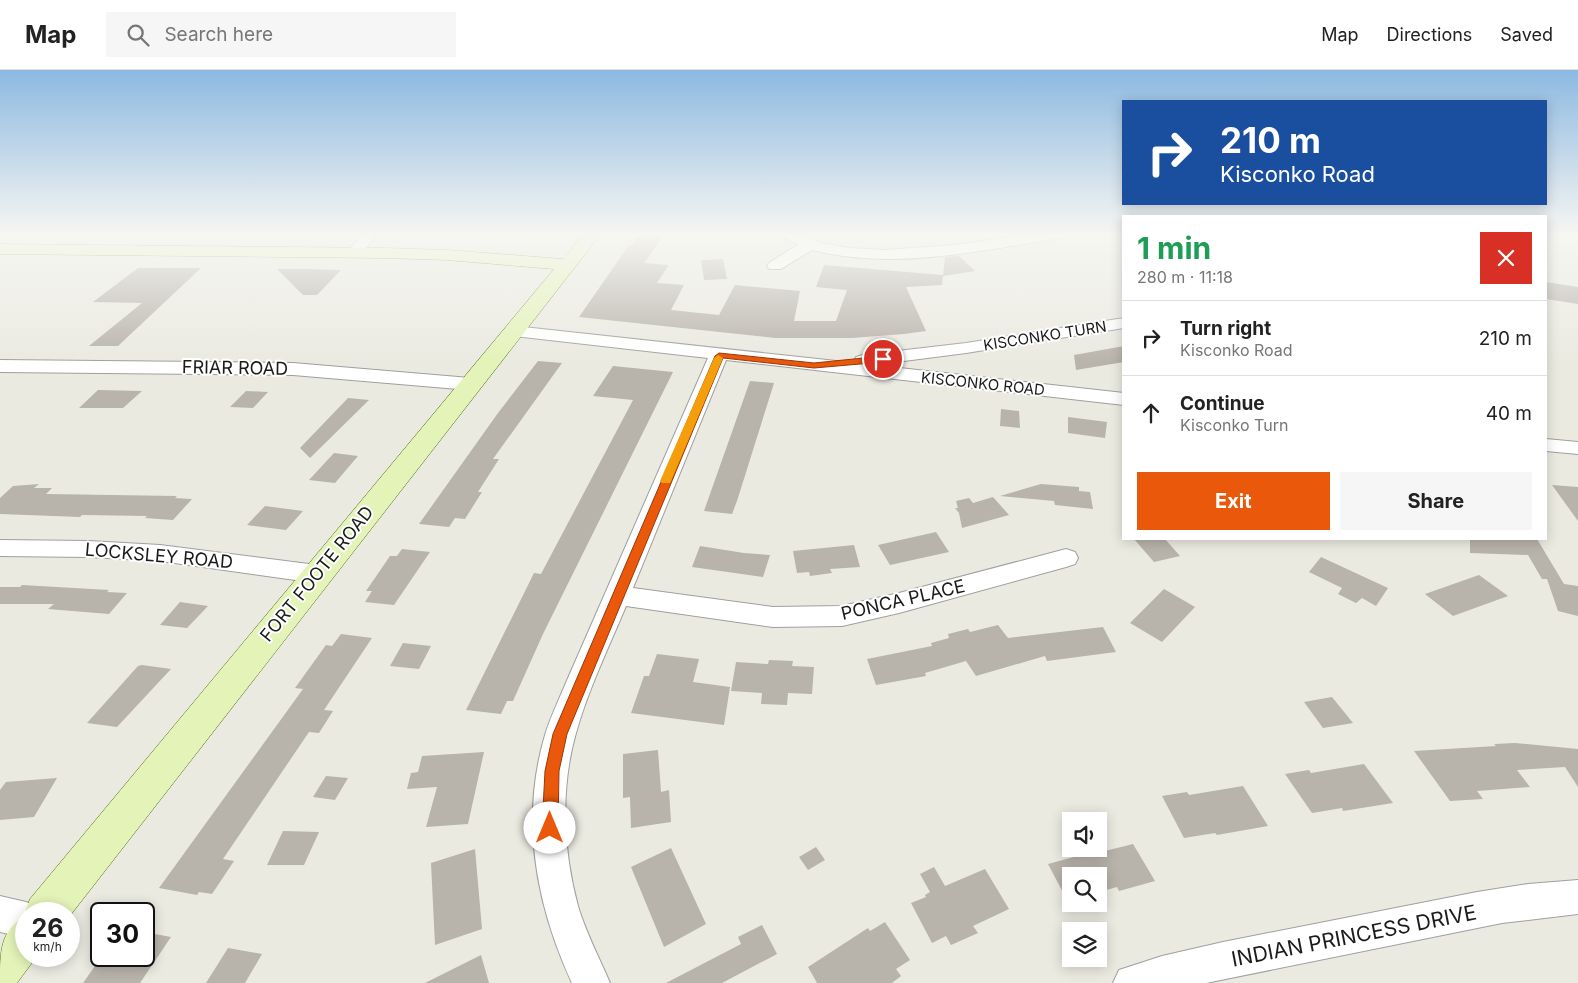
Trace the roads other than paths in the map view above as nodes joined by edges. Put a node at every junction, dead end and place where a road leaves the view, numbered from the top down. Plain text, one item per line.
1 (557, 278) edge
2 (1122, 323) edge
3 (514, 332) junction
4 (966, 348) junction
5 (719, 356) junction
6 (814, 365) junction
7 (0, 366) edge
8 (974, 383) junction
9 (470, 384) junction
10 (1122, 399) edge
11 (1547, 445) edge
12 (1578, 448) edge
13 (0, 548) edge
14 (1066, 558) dead end
15 (317, 574) junction
16 (617, 595) junction
17 (1578, 897) edge
18 (55, 902) edge
19 (0, 914) edge
20 (15, 917) edge
21 (15, 951) edge
22 (0, 970) edge
23 (590, 983) edge
24 (1132, 983) edge

1 - 3 street, FORT FOOTE ROAD
2 - 4 street, KISCONKO TURN
3 - 5 street, KISCONKO ROAD
3 - 9 street, FORT FOOTE ROAD
4 - 6 street, KISCONKO TURN
4 - 8 street, KISCONKO TURN
5 - 6 street, KISCONKO ROAD
5 - 16 street
6 - 8 street, KISCONKO ROAD
7 - 9 street, FRIAR ROAD
8 - 10 street, KISCONKO ROAD
9 - 15 street, FORT FOOTE ROAD
11 - 12 street
13 - 15 street, LOCKSLEY ROAD
14 - 16 street, PONCA PLACE
15 - 18 street, FORT FOOTE ROAD
16 - 23 street
17 - 24 street, INDIAN PRINCESS DRIVE
19 - 20 street
21 - 22 street

